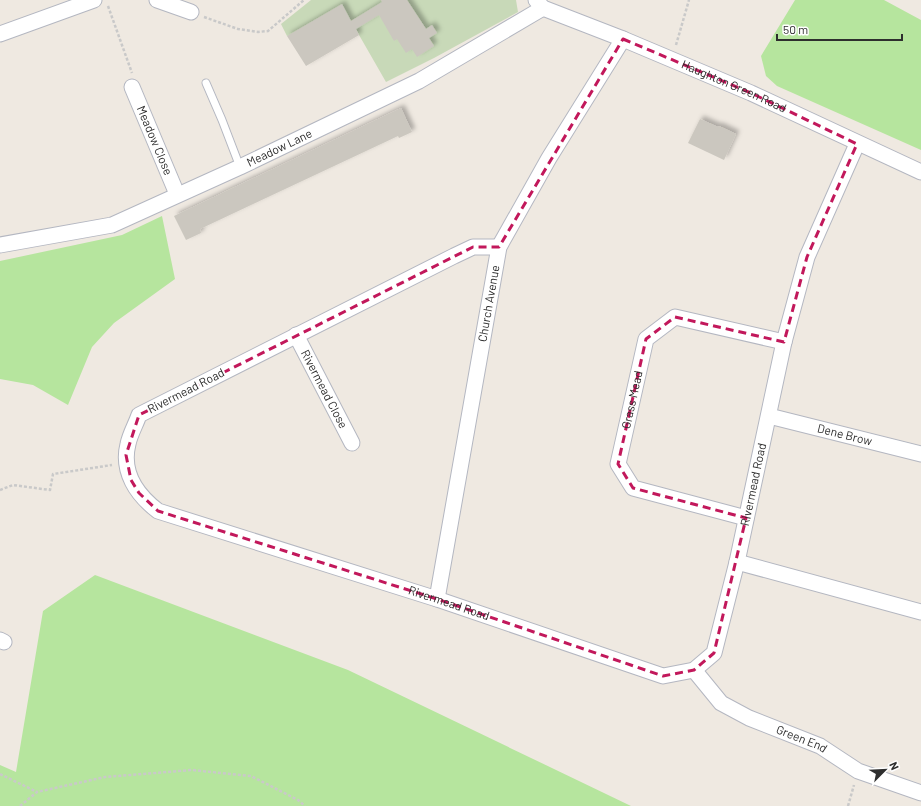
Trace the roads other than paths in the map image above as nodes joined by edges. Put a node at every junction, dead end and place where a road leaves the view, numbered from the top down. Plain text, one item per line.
1 (94, 0) edge
2 (157, 0) edge
3 (540, 4) edge
4 (191, 12) road end
5 (0, 34) edge
6 (623, 39) junction
7 (206, 83) dead end
8 (132, 87) road end
9 (857, 144) junction
10 (240, 167) junction
11 (921, 172) edge
12 (177, 194) junction
13 (0, 245) edge
14 (499, 247) junction
15 (296, 335) junction
16 (784, 342) junction
17 (769, 416) junction
18 (352, 443) dead end
19 (921, 454) edge
20 (746, 518) junction
21 (737, 562) junction
22 (437, 599) junction
23 (921, 612) edge
24 (694, 670) junction
25 (921, 793) edge

1 - 5 street
2 - 4 street
3 - 6 street, Haughton Green Road
3 - 10 street, Meadow Lane
6 - 9 street, Haughton Green Road
6 - 14 street, Church Avenue
7 - 10 lane
8 - 12 street, Meadow Close
9 - 11 street, Haughton Green Road
9 - 16 street, Rivermead Road
10 - 12 street, Meadow Lane
12 - 13 street, Meadow Lane
14 - 15 street, Rivermead Road
14 - 22 street, Church Avenue
15 - 18 street, Rivermead Close
15 - 22 street, Rivermead Road
16 - 17 street, Rivermead Road
16 - 20 street, Grass Mead
17 - 19 street, Dene Brow
17 - 20 street, Rivermead Road
20 - 21 street, Rivermead Road
21 - 23 street
21 - 24 street, Rivermead Road
22 - 24 street, Rivermead Road
24 - 25 street, Green End

